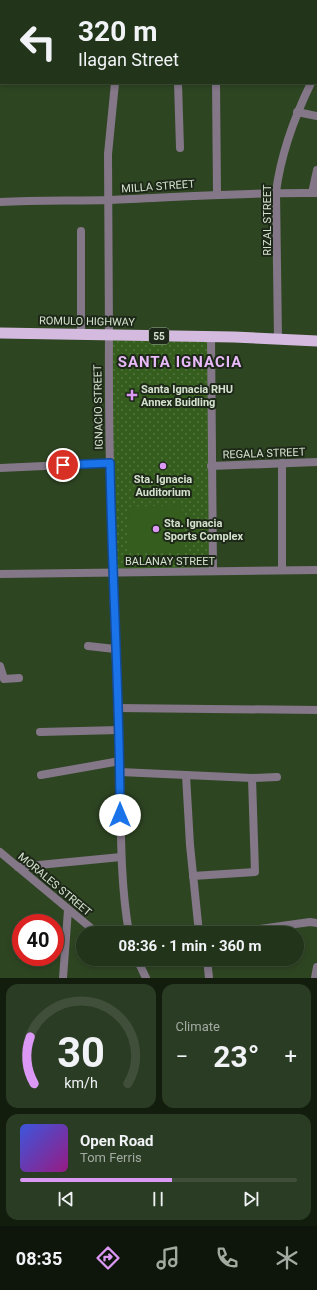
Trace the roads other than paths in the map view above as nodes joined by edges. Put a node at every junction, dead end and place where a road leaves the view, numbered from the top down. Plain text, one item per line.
1 (115, 84) edge
2 (178, 84) edge
3 (216, 84) edge
4 (310, 84) edge
5 (297, 112) junction
6 (317, 116) edge
7 (180, 148) dead end
8 (317, 170) edge
9 (276, 192) junction
10 (217, 193) junction
11 (314, 193) edge
12 (109, 200) junction
13 (0, 202) edge
14 (81, 231) dead end
15 (0, 333) edge
16 (81, 334) junction
17 (109, 335) junction
18 (211, 337) junction
19 (278, 339) junction
20 (317, 340) edge
21 (317, 462) edge
22 (110, 463) junction
23 (282, 463) junction
24 (211, 466) junction
25 (0, 468) edge
26 (282, 570) junction
27 (317, 570) edge
28 (213, 571) junction
29 (112, 572) junction
30 (0, 574) edge
31 (88, 646) dead end
32 (115, 649) junction
33 (0, 666) edge
34 (19, 678) dead end
35 (118, 708) junction
36 (317, 710) edge
37 (119, 730) junction
38 (40, 732) dead end
39 (120, 761) junction
40 (120, 772) junction
41 (186, 774) junction
42 (41, 775) dead end
43 (277, 777) dead end
44 (252, 778) junction
45 (0, 852) edge
46 (121, 857) junction
47 (18, 867) junction
48 (193, 876) junction
49 (68, 910) junction
50 (317, 922) edge
51 (88, 926) edge
52 (128, 926) edge
53 (198, 926) edge
54 (281, 926) edge
55 (140, 966) edge
56 (208, 966) edge
57 (317, 967) edge
58 (64, 978) edge
59 (146, 978) edge
60 (209, 978) edge
61 (315, 978) edge

1 - 12 street, IGNACIO STREET
2 - 7 street
3 - 10 street
4 - 5 street, RIZAL STREET
5 - 6 street
5 - 9 street, RIZAL STREET
8 - 11 street
9 - 10 street, MILLA STREET
9 - 11 street, MILLA STREET
9 - 19 street, RIZAL STREET
10 - 12 street, MILLA STREET
12 - 13 street, MILLA STREET
12 - 17 street, IGNACIO STREET
14 - 16 street
15 - 16 highway, ROMULO HIGHWAY / 55
16 - 17 highway, ROMULO HIGHWAY / 55
17 - 18 highway, ROMULO HIGHWAY / 55
17 - 22 street, IGNACIO STREET
18 - 19 highway, ROMULO HIGHWAY / 55
18 - 24 street
19 - 20 highway, ROMULO HIGHWAY / 55
21 - 23 street, REGALA STREET
22 - 25 street
22 - 29 street, IGNACIO STREET
23 - 24 street, REGALA STREET
23 - 26 street
24 - 28 street
26 - 27 street, BALANAY STREET
26 - 28 street, BALANAY STREET
28 - 29 street, BALANAY STREET
29 - 30 street, BALANAY STREET
29 - 32 street, IGNACIO STREET
31 - 32 street
32 - 35 street, IGNACIO STREET
33 - 34 street
35 - 36 street
35 - 37 street, IGNACIO STREET
37 - 38 street
37 - 39 street, IGNACIO STREET
39 - 40 street, IGNACIO STREET
39 - 42 street
40 - 41 street
40 - 46 street, IGNACIO STREET
41 - 44 street
41 - 48 street
43 - 44 street
44 - 48 street
45 - 47 street, MORALES STREET
46 - 47 street
46 - 52 street, IGNACIO STREET
47 - 49 street, MORALES STREET
48 - 53 street
49 - 51 street, MORALES STREET
49 - 58 street
50 - 54 street
55 - 59 street
56 - 60 street
57 - 61 street

